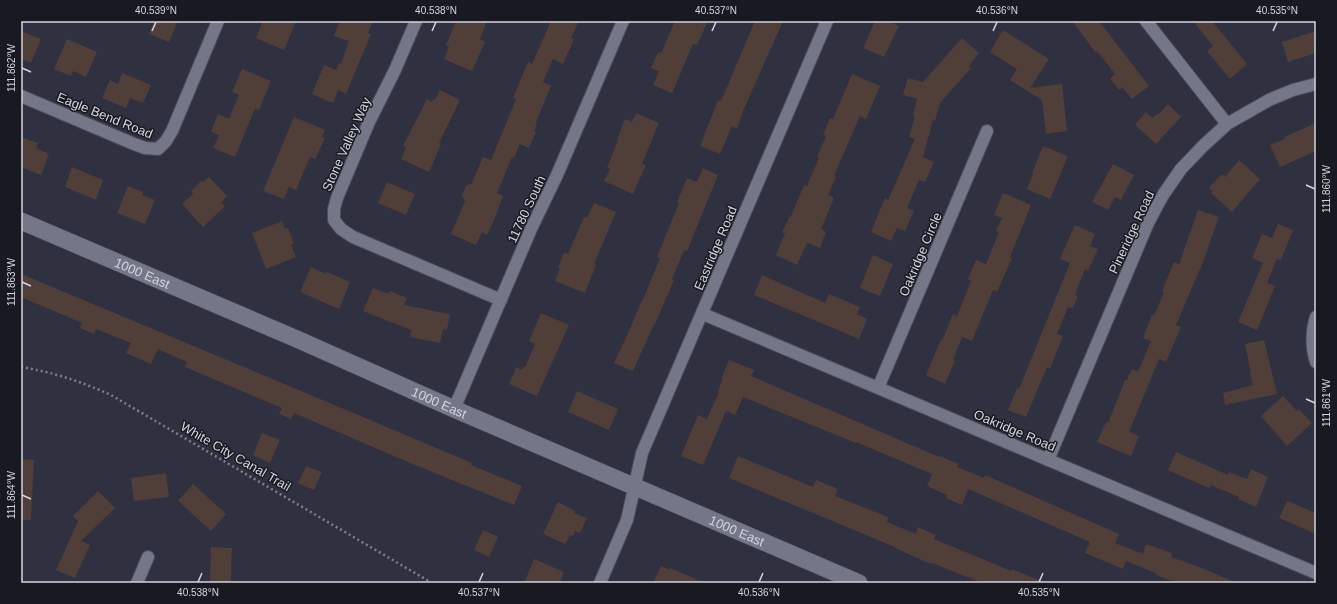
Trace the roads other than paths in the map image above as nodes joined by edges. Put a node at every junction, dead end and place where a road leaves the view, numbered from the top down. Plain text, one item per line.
1 (218, 21) edge
2 (416, 21) edge
3 (623, 21) edge
4 (827, 21) edge
5 (1146, 21) edge
6 (1316, 84) edge
7 (21, 96) edge
8 (1227, 124) junction
9 (987, 132) dead end
10 (21, 222) edge
11 (501, 300) junction
12 (703, 314) junction
13 (1316, 317) edge
14 (1316, 362) edge
15 (878, 388) junction
16 (454, 409) junction
17 (1048, 460) junction
18 (634, 488) junction
19 (148, 557) dead end
20 (1316, 573) edge
21 (137, 583) edge
22 (600, 583) edge
23 (859, 583) edge

1 - 7 street, Eagle Bend Road
2 - 11 street, Stone Valley Way
3 - 11 street, 11780 South
4 - 12 street, Eastridge Road
5 - 8 street
6 - 8 street, Pineridge Road
8 - 17 street, Pineridge Road
9 - 15 street, Oakridge Circle
10 - 16 street, 1000 East
11 - 16 street, 11780 South
12 - 15 street, Oakridge Road
12 - 18 street, Eastridge Road
13 - 14 street
15 - 17 street, Oakridge Road
16 - 18 street, 1000 East
17 - 20 street, Oakridge Road
18 - 22 street, Eastridge Road
18 - 23 street, 1000 East
19 - 21 street

